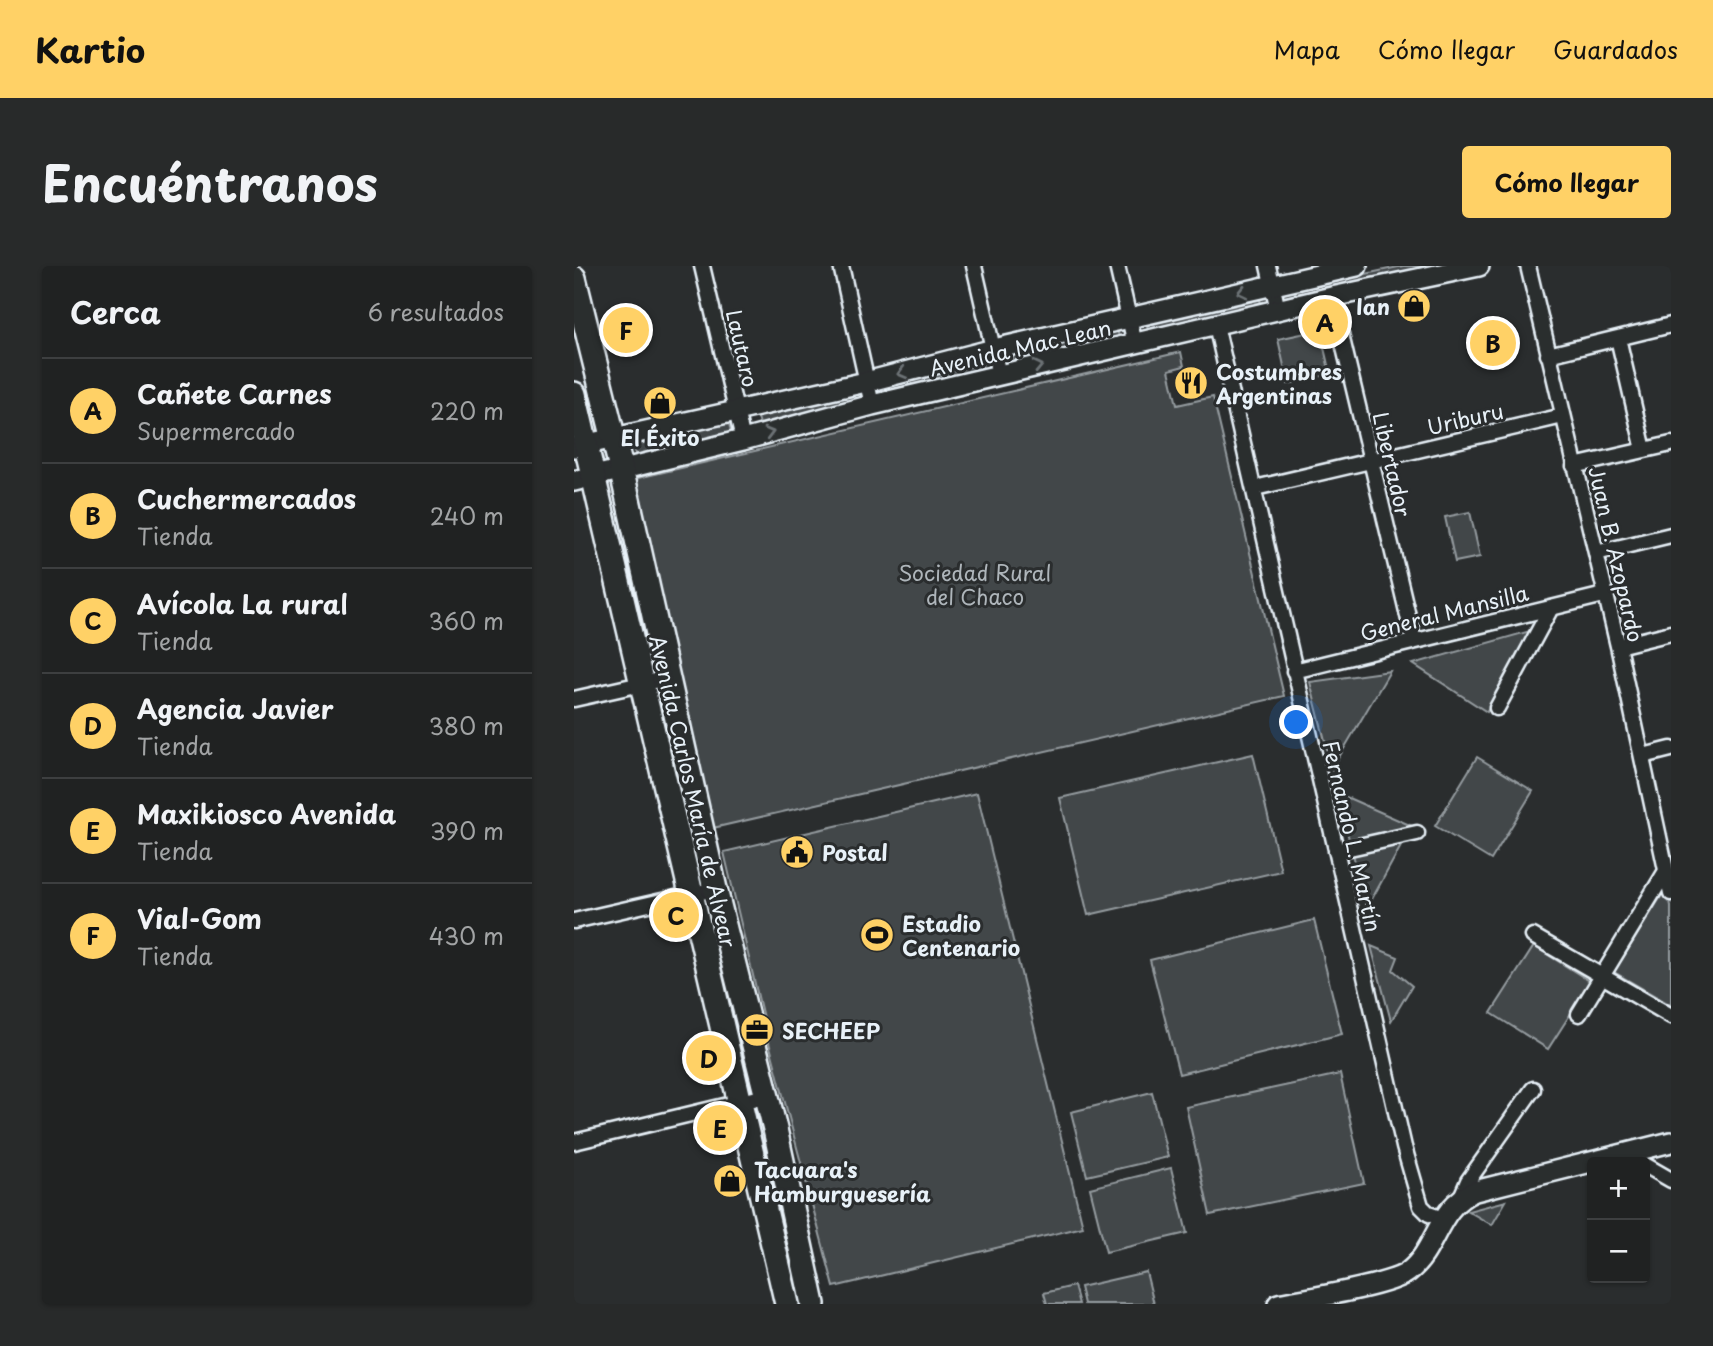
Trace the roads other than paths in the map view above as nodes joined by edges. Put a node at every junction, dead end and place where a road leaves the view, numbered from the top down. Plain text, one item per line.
1 (702, 266) edge
2 (841, 266) edge
3 (974, 266) edge
4 (1117, 266) edge
5 (1357, 266) edge
6 (1479, 266) edge
7 (1528, 266) edge
8 (1270, 276) edge
9 (574, 278) edge
10 (1332, 298) junction
11 (1278, 310) junction
12 (1129, 317) junction
13 (1216, 325) junction
14 (1671, 325) edge
15 (574, 335) edge
16 (1618, 338) junction
17 (1135, 344) junction
18 (993, 349) junction
19 (1548, 355) junction
20 (999, 376) junction
21 (866, 382) junction
22 (574, 394) edge
23 (872, 405) junction
24 (736, 412) junction
25 (1563, 416) junction
26 (743, 440) junction
27 (593, 443) edge
28 (1671, 444) edge
29 (1644, 450) junction
30 (1371, 461) junction
31 (1574, 467) junction
32 (599, 474) edge
33 (1255, 488) junction
34 (1671, 535) edge
35 (1595, 553) junction
36 (1604, 595) junction
37 (1551, 608) junction
38 (1671, 633) edge
39 (1414, 641) junction
40 (1618, 646) junction
41 (1294, 671) junction
42 (654, 681) junction
43 (574, 699) edge
44 (1497, 708) dead end
45 (1671, 749) edge
46 (1643, 756) junction
47 (1417, 833) dead end
48 (1666, 841) edge
49 (1336, 851) junction
50 (1666, 871) junction
51 (703, 891) junction
52 (1671, 892) edge
53 (574, 921) edge
54 (1533, 936) dead end
55 (1602, 976) junction
56 (1579, 1014) dead end
57 (1671, 1016) edge
58 (1533, 1088) dead end
59 (753, 1099) junction
60 (574, 1142) edge
61 (1671, 1142) edge
62 (1645, 1157) edge
63 (1650, 1166) edge
64 (1587, 1170) edge
65 (1671, 1180) edge
66 (1461, 1197) junction
67 (1443, 1219) junction
68 (1352, 1297) edge
69 (787, 1304) edge
70 (809, 1304) edge
71 (1278, 1304) edge

1 - 24 street, Lautaro
2 - 21 street
3 - 18 street
4 - 12 street
5 - 8 main road, Avenida Mac Lean
6 - 10 main road, Avenida Mac Lean
7 - 19 street, Juan B. Azopardo
8 - 11 street
8 -> 12 main road, Avenida Mac Lean
9 - 27 main road, Avenida Carlos María de Alvear
10 - 11 main road, Avenida Mac Lean
10 - 30 street, Libertador
11 - 13 main road, Avenida Mac Lean
12 - 17 street
12 - 18 main road, Avenida Mac Lean
13 - 17 main road, Avenida Mac Lean
13 - 33 street, Fernando L. Martín
14 - 16 street
15 - 27 main road, Avenida Carlos María de Alvear
16 - 19 street
16 - 29 street
20 -> 17 main road, Avenida Mac Lean
18 - 20 street
18 -> 21 main road, Avenida Mac Lean
19 - 25 street, Juan B. Azopardo
20 - 23 main road, Avenida Mac Lean
21 - 23 street
21 - 24 main road, Avenida Mac Lean
22 - 27 main road, Avenida Carlos María de Alvear
26 -> 23 main road, Avenida Mac Lean
24 - 26 street, Lautaro
24 - 27 main road, Avenida Mac Lean
25 - 30 street, Uriburu
25 - 31 street, Juan B. Azopardo
26 - 32 main road, Avenida Mac Lean
27 - 32 main road, Avenida Carlos María de Alvear
28 - 29 street
29 - 31 street
30 - 33 street, Uriburu
30 - 39 street, Libertador
31 - 35 street, Juan B. Azopardo
32 - 42 main road, Avenida Carlos María de Alvear
33 - 41 street, Fernando L. Martín
34 - 35 street
35 - 36 street, Juan B. Azopardo
36 - 37 street, General Mansilla
36 - 40 street, Juan B. Azopardo
37 - 39 street, General Mansilla
37 - 44 street
38 - 40 street
39 - 41 street, General Mansilla
40 - 46 street, Juan B. Azopardo
41 - 49 street, Fernando L. Martín
42 - 43 street
42 - 51 main road, Avenida Carlos María de Alvear
45 - 46 street
46 - 48 street, Juan B. Azopardo
47 - 49 street
48 - 50 street, Juan B. Azopardo
49 - 67 street, Fernando L. Martín
50 - 52 street, Juan B. Azopardo
50 - 55 street
51 - 53 street
51 - 59 main road, Avenida Carlos María de Alvear
54 - 55 street
55 - 56 street
55 - 57 street
58 - 66 street
59 - 60 street
59 - 69 main road, Avenida Carlos María de Alvear
59 - 70 main road, Avenida Carlos María de Alvear
61 - 62 main road
63 - 65 street
64 - 66 main road
66 - 67 main road
67 - 68 main road
68 - 71 main road

